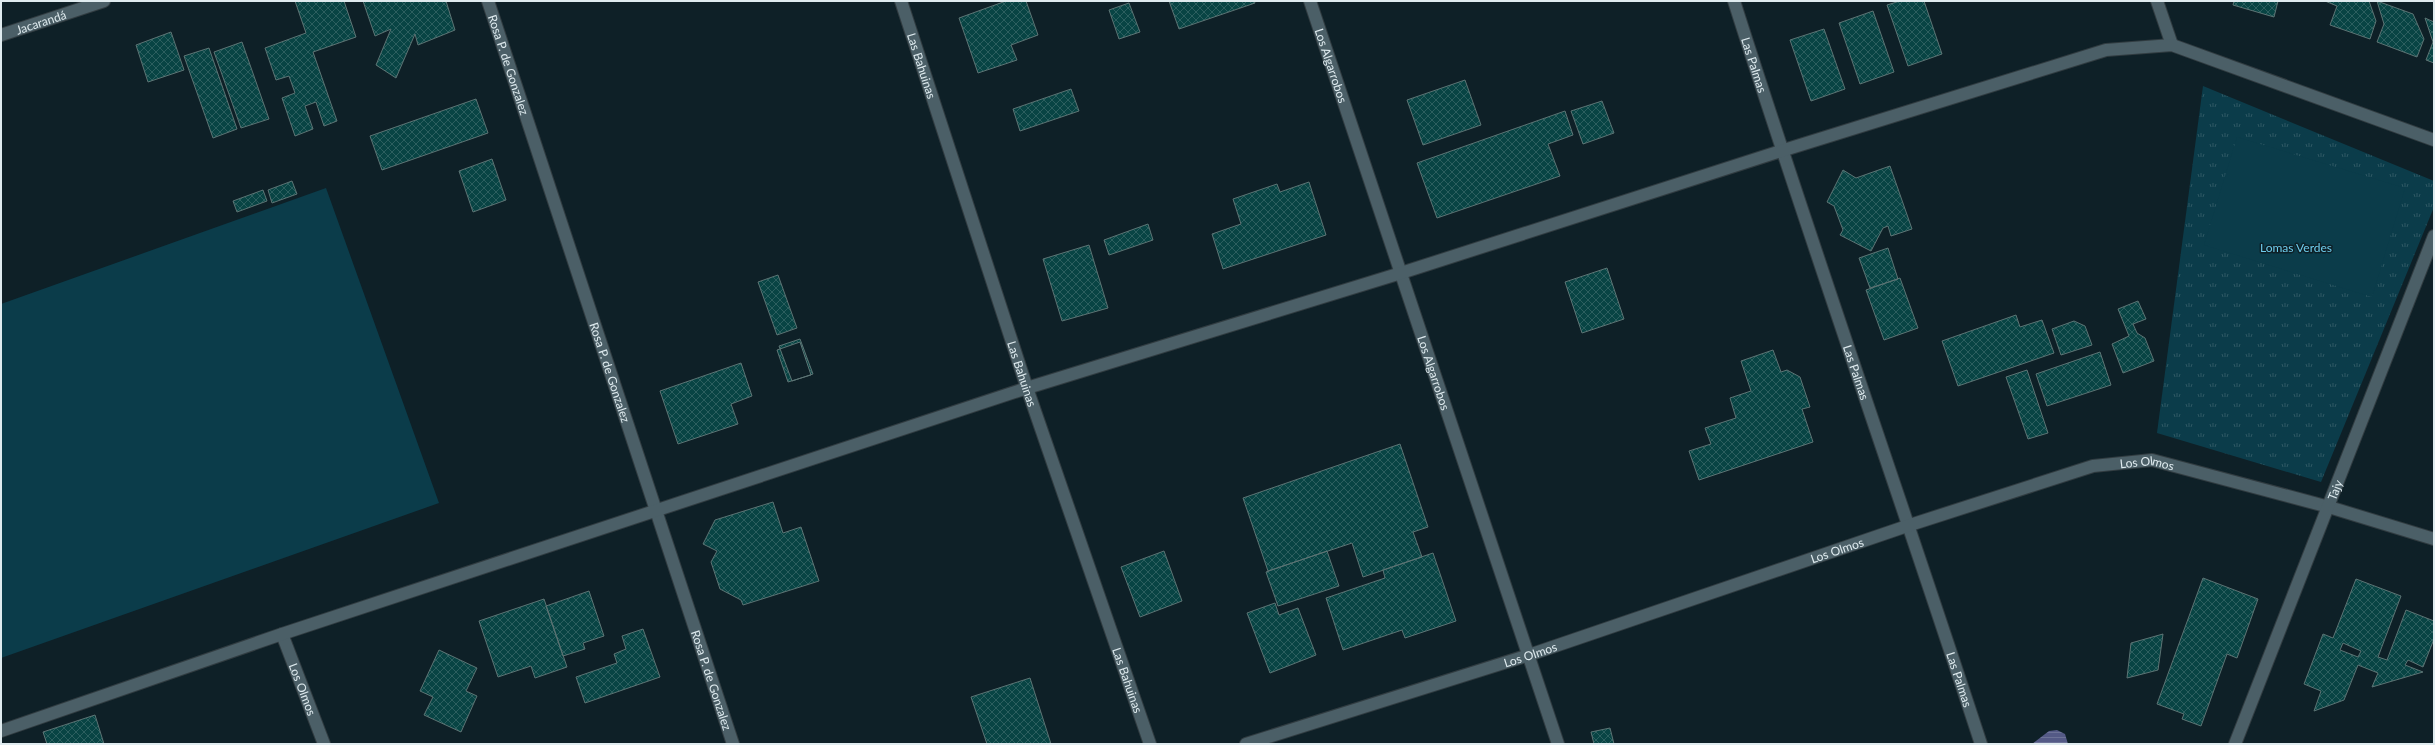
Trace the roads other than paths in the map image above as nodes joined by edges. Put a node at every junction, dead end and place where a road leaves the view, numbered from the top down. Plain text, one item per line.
1 (104, 1) edge
2 (488, 1) edge
3 (901, 1) edge
4 (1310, 1) edge
5 (1734, 1) edge
6 (2157, 1) edge
7 (1, 35) edge
8 (2172, 45) junction
9 (2434, 140) edge
10 (1781, 151) junction
11 (2434, 236) edge
12 (1401, 273) junction
13 (1027, 388) junction
14 (2329, 507) junction
15 (657, 512) junction
16 (1910, 525) junction
17 (2434, 539) edge
18 (282, 634) junction
19 (1529, 655) junction
20 (1, 731) edge
21 (324, 744) edge
22 (733, 744) edge
23 (1150, 744) edge
24 (1246, 744) edge
25 (1558, 744) edge
26 (1981, 744) edge
27 (2235, 744) edge

1 - 7 street, Jacarandá
2 - 15 street, Rosa P. de Gonzalez
3 - 13 street, Las Bahuinas
4 - 12 street, Los Algarrobos
5 - 10 street, Las Palmas
6 - 8 street
8 - 9 street
8 - 10 street
10 - 12 street
10 - 16 street, Las Palmas
11 - 14 street, Tajy
12 - 13 street
12 - 19 street, Los Algarrobos
13 - 15 street
13 - 23 street, Las Bahuinas
14 - 16 street, Los Olmos
14 - 17 street, Los Olmos
14 - 27 street, Tajy
15 - 18 street
15 - 22 street, Rosa P. de Gonzalez
16 - 19 street, Los Olmos
16 - 26 street, Las Palmas
18 - 20 street
18 - 21 street, Los Olmos
19 - 24 street, Los Olmos
19 - 25 street, Los Algarrobos

